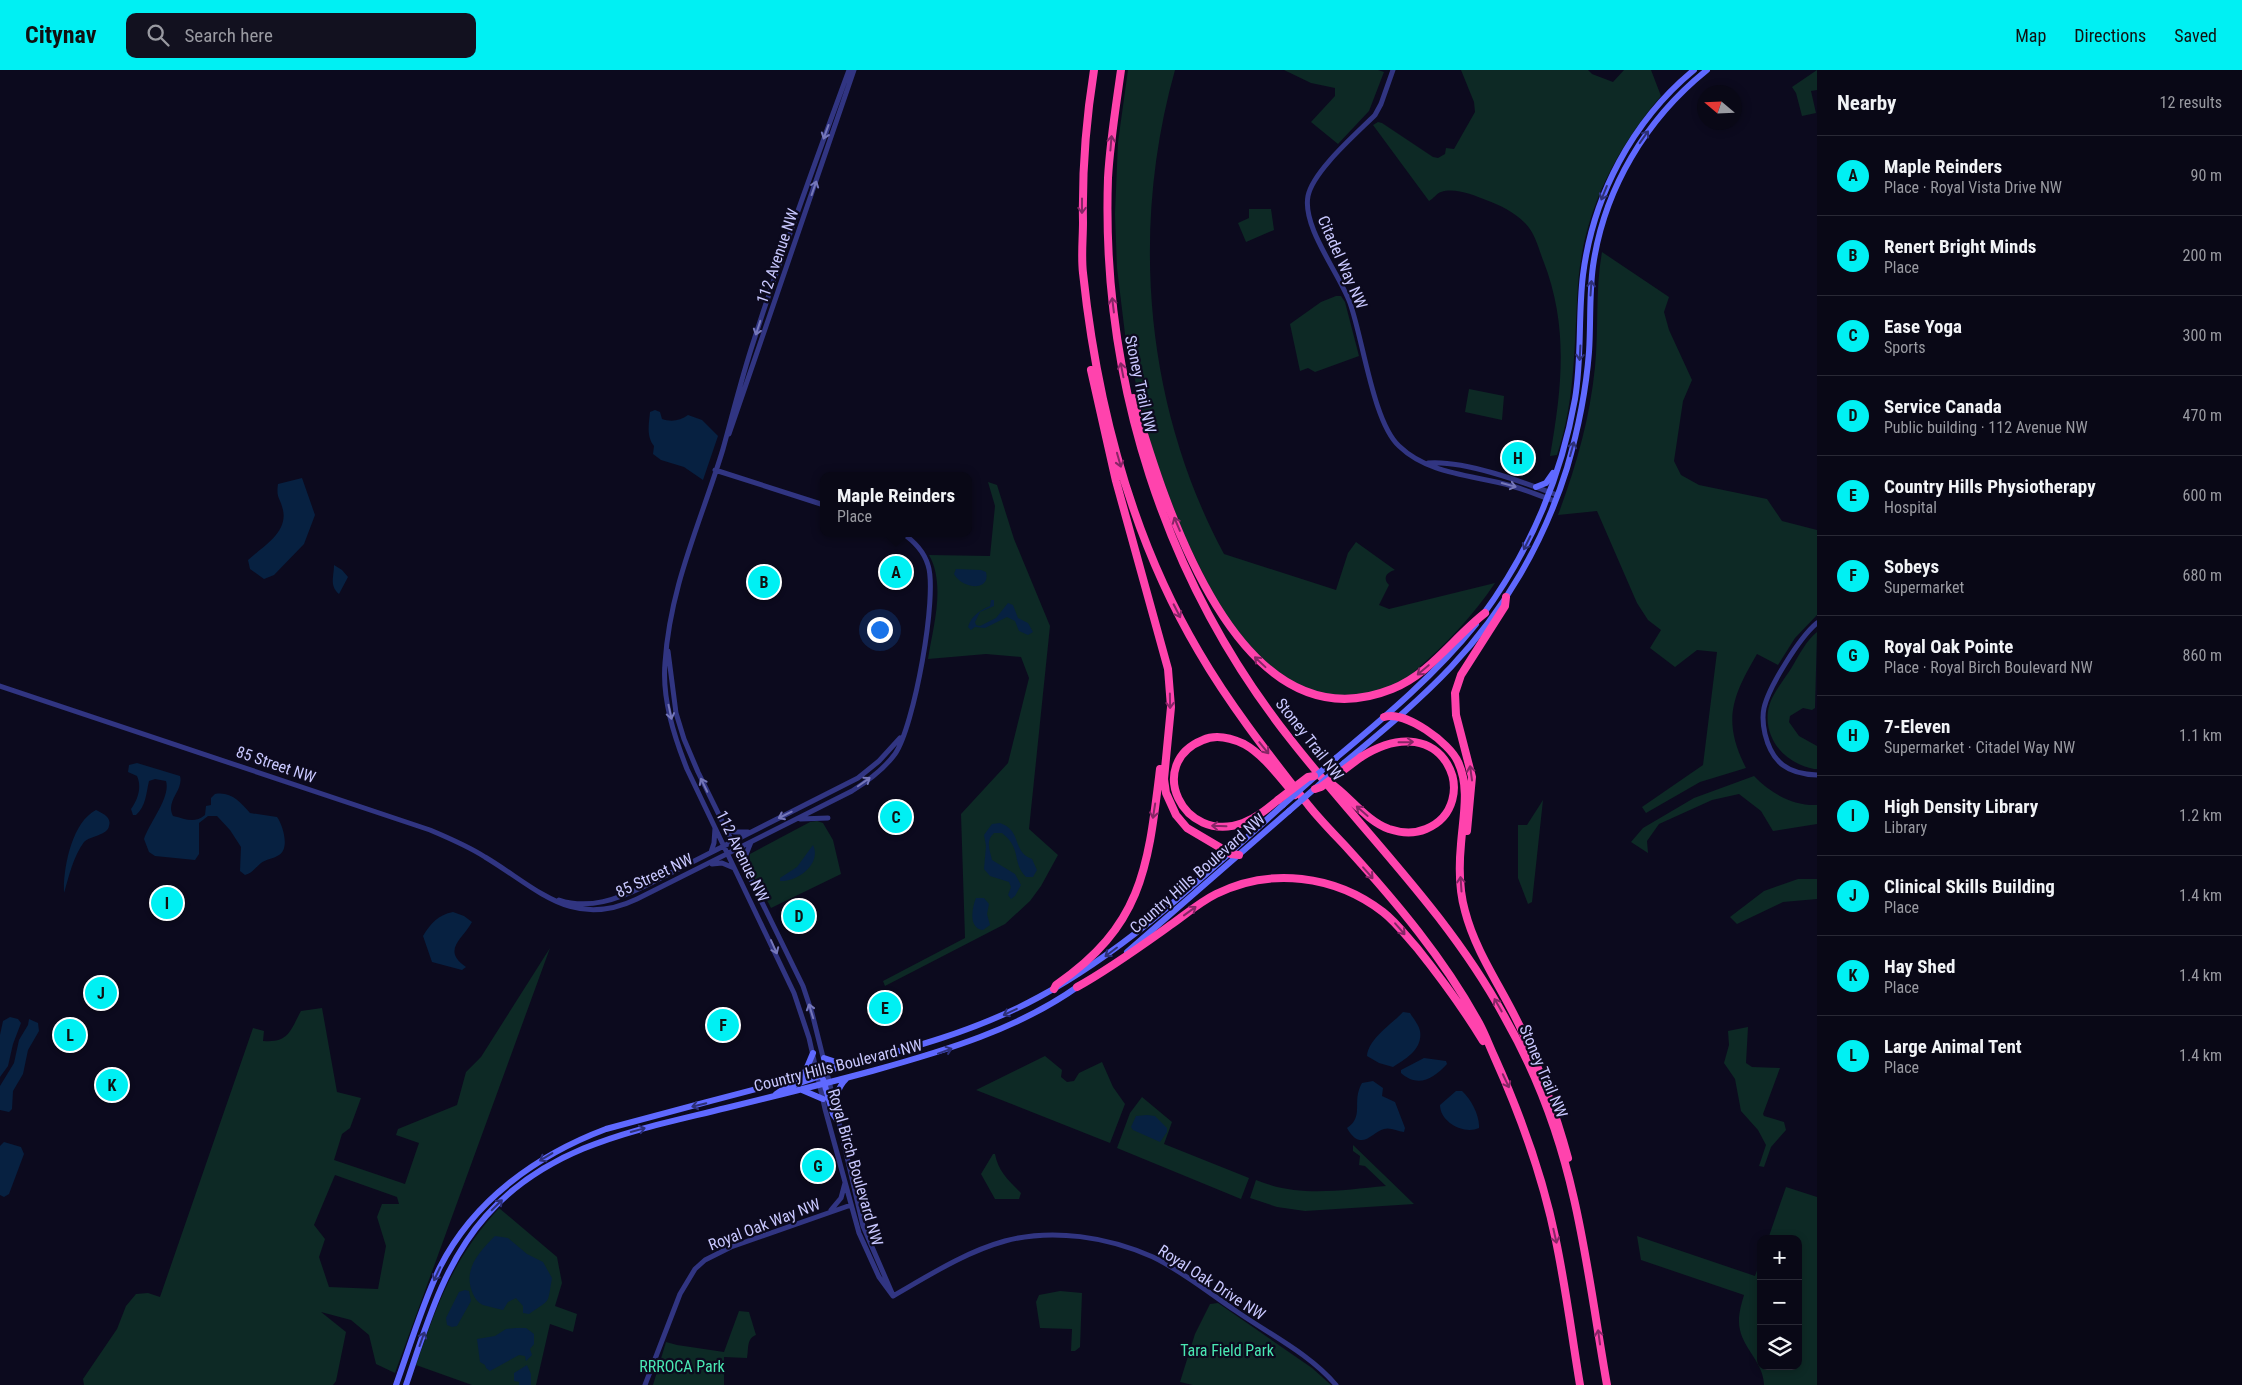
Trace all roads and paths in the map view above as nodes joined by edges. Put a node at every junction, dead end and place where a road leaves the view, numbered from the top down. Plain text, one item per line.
1 (849, 70) edge
2 (854, 70) edge
3 (1094, 70) edge
4 (1120, 70) edge
5 (1694, 70) edge
6 (1707, 70) edge
7 (1392, 71) edge
8 (1083, 272) junction
9 (1126, 388) junction
10 (722, 449) junction
11 (1428, 463) junction
12 (1559, 464) junction
13 (715, 470) junction
14 (1536, 487) junction
15 (1548, 495) junction
16 (1556, 498) junction
17 (820, 504) edge
18 (907, 537) edge
19 (1506, 597) junction
20 (1485, 613) junction
21 (1817, 623) edge
22 (667, 646) junction
23 (0, 686) edge
24 (1398, 716) junction
25 (1384, 717) junction
26 (902, 736) junction
27 (1167, 746) junction
28 (1317, 776) junction
29 (1817, 776) edge
30 (1315, 789) junction
31 (1281, 803) junction
32 (1310, 808) junction
33 (828, 818) dead end
34 (796, 819) junction
35 (715, 827) junction
36 (725, 828) junction
37 (751, 832) junction
38 (732, 842) junction
39 (751, 842) junction
40 (724, 845) junction
41 (736, 849) junction
42 (711, 852) junction
43 (728, 853) junction
44 (1229, 853) junction
45 (1239, 855) junction
46 (1462, 855) junction
47 (709, 863) junction
48 (735, 868) junction
49 (746, 870) junction
50 (533, 888) junction
51 (1077, 987) junction
52 (1054, 990) junction
53 (813, 1053) junction
54 (1493, 1054) junction
55 (824, 1058) junction
56 (846, 1065) junction
57 (827, 1070) junction
58 (802, 1077) junction
59 (847, 1077) junction
60 (822, 1079) junction
61 (801, 1090) junction
62 (775, 1095) junction
63 (823, 1100) junction
64 (837, 1113) junction
65 (838, 1120) junction
66 (845, 1183) junction
67 (1574, 1196) junction
68 (851, 1205) junction
69 (828, 1213) junction
70 (892, 1296) junction
71 (396, 1385) edge
72 (406, 1385) edge
73 (645, 1385) edge
74 (1336, 1385) edge
75 (1580, 1385) edge
76 (1607, 1385) edge

1 -> 10 street, 112 Avenue NW
10 -> 2 street, 112 Avenue NW
3 -> 8 highway
9 -> 4 highway, Stoney Trail NW
5 -> 12 main road
16 -> 6 main road, Country Hills Boulevard NW
7 - 11 street, Citadel Way NW
8 -> 27 highway
8 -> 32 highway
20 -> 9 highway
9 - 28 highway, Stoney Trail NW
10 - 13 street, 112 Avenue NW
11 - 14 street, Citadel Way NW
11 -> 15 street, Citadel Way NW
12 - 14 main road
12 - 15 main road
13 - 17 street
13 - 22 street, 112 Avenue NW
14 - 15 street, Citadel Way NW
15 - 16 street, Citadel Way NW
15 -> 20 main road
16 - 19 main road, Country Hills Boulevard NW
18 - 26 street, 85 Street NW
19 - 24 main road, Country Hills Boulevard NW
46 -> 19 highway
20 - 25 main road
21 - 29 street
22 -> 35 street, 112 Avenue NW
36 -> 22 street, 112 Avenue NW
23 - 50 street, 85 Street NW
24 - 25 highway
24 - 30 main road, Country Hills Boulevard NW, bridge
24 - 46 highway
25 - 28 main road, bridge
34 -> 26 street, 85 Street NW
26 -> 37 street, 85 Street NW
27 - 44 highway
27 -> 52 highway
30 -> 28 highway, bridge
28 - 31 highway, bridge
67 -> 28 highway, Stoney Trail NW
30 - 45 main road, Country Hills Boulevard NW, bridge
31 -> 32 highway
31 - 44 main road, Country Hills Boulevard NW
32 -> 54 highway
33 - 34 street
34 - 39 street, 85 Street NW
35 - 40 street, 112 Avenue NW
35 - 42 street
36 - 37 street
36 - 38 street, 112 Avenue NW
37 - 38 street, 85 Street NW
38 - 40 street, 85 Street NW
38 - 41 street, 112 Avenue NW
39 - 41 street, 85 Street NW
39 - 49 street
40 - 42 street, 85 Street NW
40 - 43 street, 112 Avenue NW
41 - 43 street, 85 Street NW
41 - 49 street, 112 Avenue NW
42 - 50 street, 85 Street NW
43 - 47 street, 85 Street NW
43 - 48 street, 112 Avenue NW
44 - 45 highway
44 -> 52 main road, Country Hills Boulevard NW
45 - 51 main road, Country Hills Boulevard NW
67 -> 46 highway
47 - 48 street
47 - 50 street, 85 Street NW
48 -> 53 street, 112 Avenue NW
55 -> 49 street, 112 Avenue NW
51 -> 54 highway
59 -> 51 main road, Country Hills Boulevard NW
52 -> 56 main road, Country Hills Boulevard NW
53 - 58 main road
53 - 60 street, 112 Avenue NW
54 -> 75 highway
55 - 56 main road
55 - 57 street, 112 Avenue NW
56 - 57 main road, Country Hills Boulevard NW
57 - 60 main road
58 - 60 main road, Country Hills Boulevard NW
58 -> 71 main road, Country Hills Boulevard NW
59 - 60 main road, Country Hills Boulevard NW
59 - 64 main road
60 - 61 main road, Country Hills Boulevard NW
60 - 62 main road
60 - 63 street, Royal Birch Boulevard NW
60 - 64 street, Royal Birch Boulevard NW
60 - 65 main road
61 - 62 main road, Country Hills Boulevard NW
61 - 63 main road
72 -> 62 main road, Country Hills Boulevard NW
63 - 66 street, Royal Birch Boulevard NW
64 - 65 street, Royal Birch Boulevard NW
65 - 70 street, Royal Birch Boulevard NW
66 - 68 street, Royal Birch Boulevard NW
66 - 69 street
76 -> 67 highway, Stoney Trail NW
68 - 69 street, Royal Oak Way NW
68 - 70 street, Royal Birch Boulevard NW
69 - 73 street, Royal Oak Way NW
70 - 74 street, Royal Oak Drive NW

